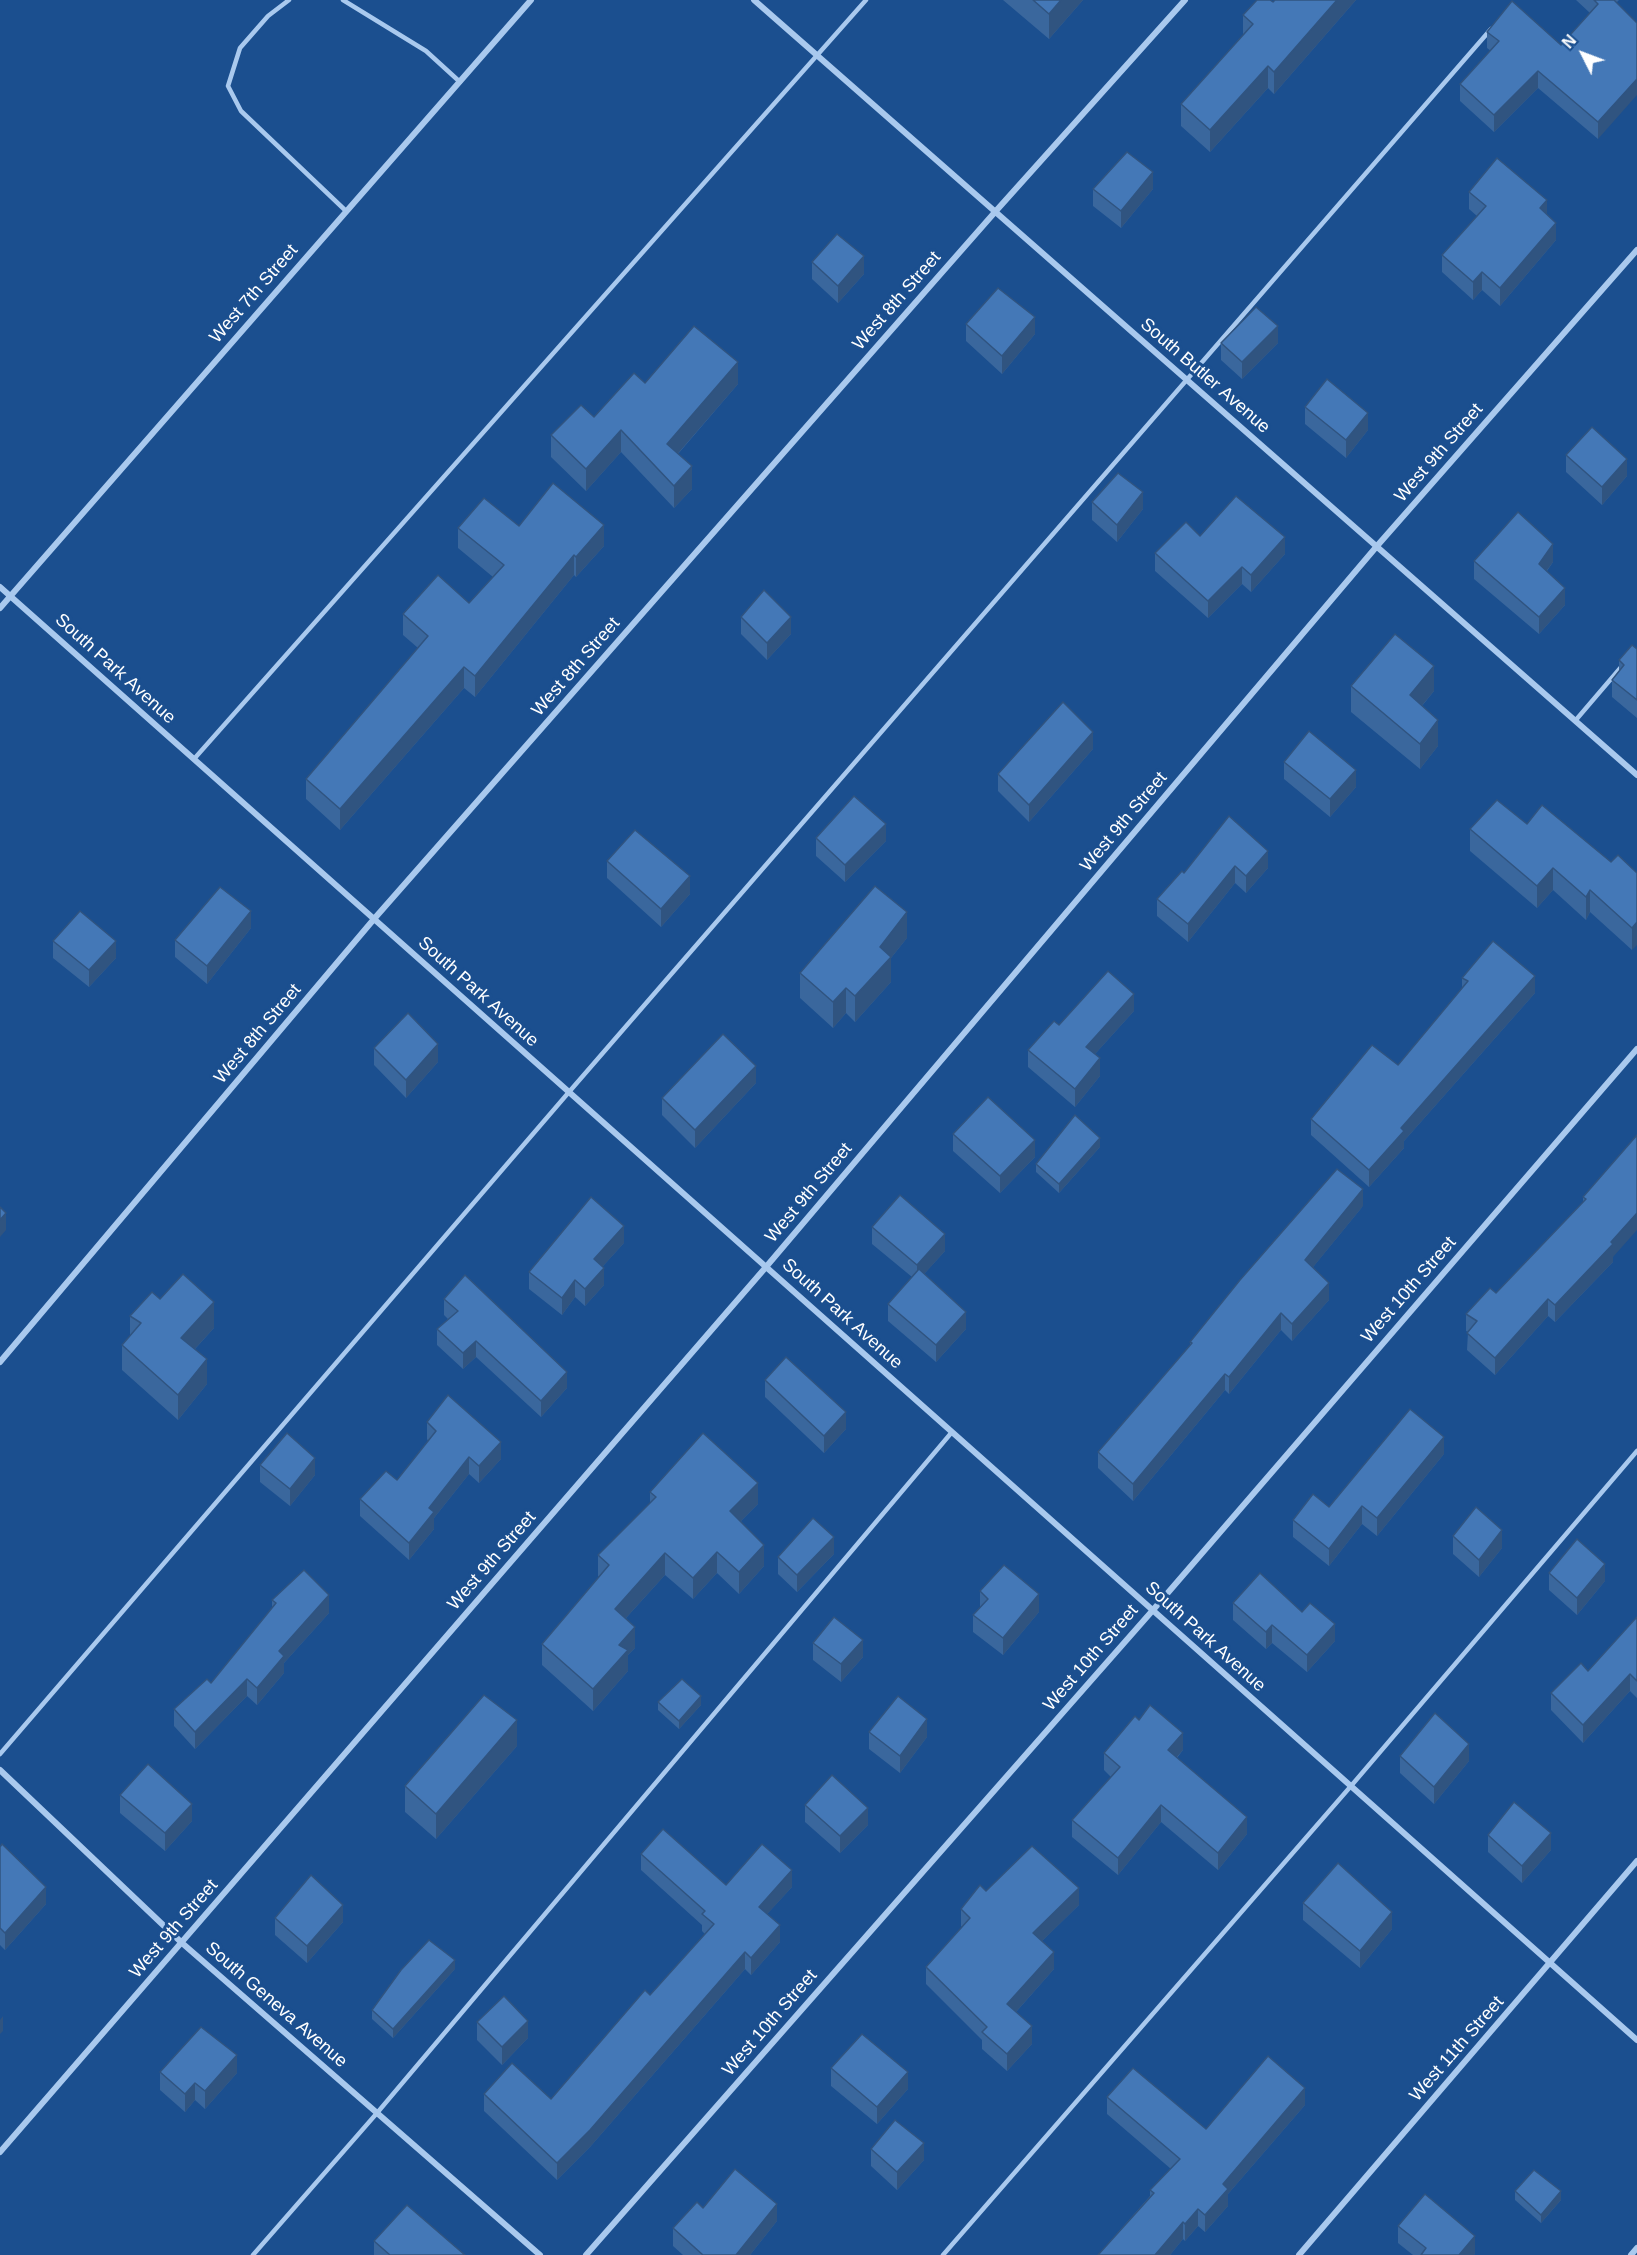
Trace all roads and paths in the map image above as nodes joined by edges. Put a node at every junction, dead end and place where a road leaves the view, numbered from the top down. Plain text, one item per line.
1 (289, 0) edge
2 (343, 0) edge
3 (531, 0) edge
4 (754, 0) edge
5 (866, 0) edge
6 (1185, 0) edge
7 (1493, 27) edge
8 (818, 56) junction
9 (460, 81) junction
10 (346, 211) junction
11 (996, 212) junction
12 (1637, 250) edge
13 (1187, 380) junction
14 (1377, 546) junction
15 (0, 587) edge
16 (10, 596) junction
17 (0, 608) edge
18 (1629, 658) edge
19 (1575, 721) junction
20 (194, 759) junction
21 (1637, 775) edge
22 (374, 919) junction
23 (1637, 1049) edge
24 (569, 1092) junction
25 (766, 1267) junction
26 (0, 1362) edge
27 (952, 1432) junction
28 (1637, 1451) edge
29 (1153, 1610) junction
30 (0, 1754) edge
31 (0, 1770) edge
32 (1351, 1786) junction
33 (1637, 1861) edge
34 (182, 1943) junction
35 (1550, 1963) junction
36 (1637, 2040) edge
37 (377, 2113) junction
38 (0, 2152) edge
39 (1637, 2248) edge
40 (254, 2255) edge
41 (540, 2255) edge
42 (586, 2255) edge
43 (943, 2255) edge
44 (1299, 2255) edge
45 (1631, 2255) edge

1 - 10 lane
2 - 9 lane
3 - 9 street, West 7th Street
4 - 8 street, South Butler Avenue
5 - 8 lane
6 - 11 street, West 8th Street
7 - 13 lane
8 - 11 street, South Butler Avenue
8 - 20 lane
9 - 10 street, West 7th Street
10 - 16 street, West 7th Street
11 - 13 street, South Butler Avenue
11 - 22 street, West 8th Street
12 - 14 street, West 9th Street
13 - 14 street, South Butler Avenue
13 - 24 lane
14 - 19 street, South Butler Avenue
14 - 25 street, West 9th Street
15 - 16 street, South Park Avenue
16 - 17 street, West 7th Street
16 - 20 street, South Park Avenue
18 - 19 lane
19 - 21 street, South Butler Avenue
20 - 22 street, South Park Avenue
22 - 24 street, South Park Avenue
22 - 26 street, West 8th Street
23 - 29 street, West 10th Street
24 - 25 street, South Park Avenue
24 - 30 lane
25 - 27 street, South Park Avenue
25 - 34 street, West 9th Street
27 - 29 street, South Park Avenue
27 - 37 lane
28 - 32 lane
29 - 32 street, South Park Avenue
29 - 42 street, West 10th Street
31 - 34 street, South Geneva Avenue
32 - 35 street, South Park Avenue
32 - 43 lane
33 - 35 street, West 11th Street
34 - 37 street, South Geneva Avenue
34 - 38 street, West 9th Street
35 - 36 street, South Park Avenue
35 - 44 street, West 11th Street
37 - 40 lane
37 - 41 street, South Geneva Avenue
39 - 45 street

